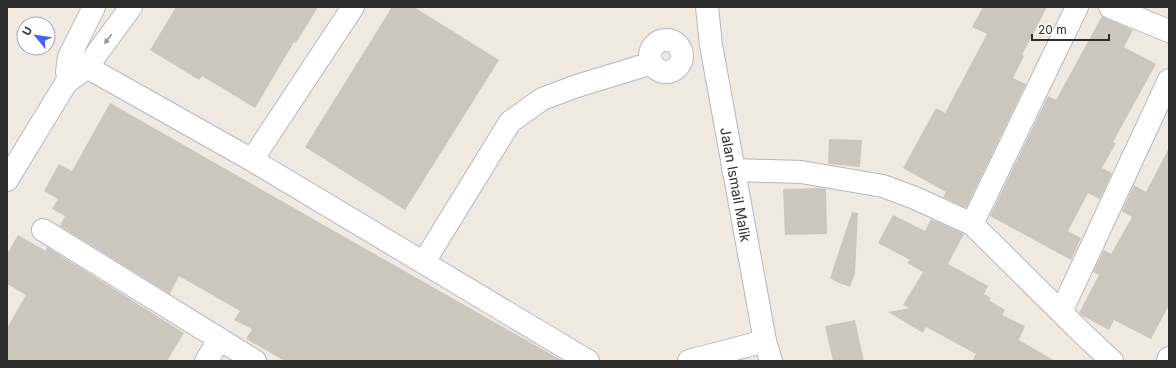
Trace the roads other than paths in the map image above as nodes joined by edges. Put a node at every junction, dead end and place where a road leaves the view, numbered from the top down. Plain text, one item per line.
1 (94, 7) edge
2 (131, 7) edge
3 (353, 7) edge
4 (707, 7) edge
5 (1077, 7) edge
6 (1110, 7) edge
7 (1169, 31) edge
8 (710, 45) junction
9 (78, 62) junction
10 (1169, 80) edge
11 (252, 160) junction
12 (733, 170) junction
13 (7, 180) edge
14 (972, 224) junction
15 (43, 230) dead end
16 (424, 262) junction
17 (1061, 312) junction
18 (220, 339) junction
19 (765, 341) junction
20 (1169, 358) edge
21 (206, 361) edge
22 (256, 361) edge
23 (588, 361) edge
24 (689, 361) edge
25 (771, 361) edge
26 (1112, 361) edge
27 (1168, 361) edge

1 - 9 street
2 -> 9 street
3 - 11 street
4 - 8 street, Jalan Ismail Malik
5 - 14 street
6 - 7 street
8 - 12 street, Jalan Ismail Malik
8 - 16 street
9 - 11 street
9 - 13 street
10 - 17 street
11 - 16 street
12 - 14 street
12 - 19 street, Jalan Ismail Malik
14 - 17 street
15 - 18 street
16 - 23 street
17 - 26 street
18 - 21 street
18 - 22 street
19 - 24 street
19 - 25 street, Jalan Ismail Malik
20 - 27 street

